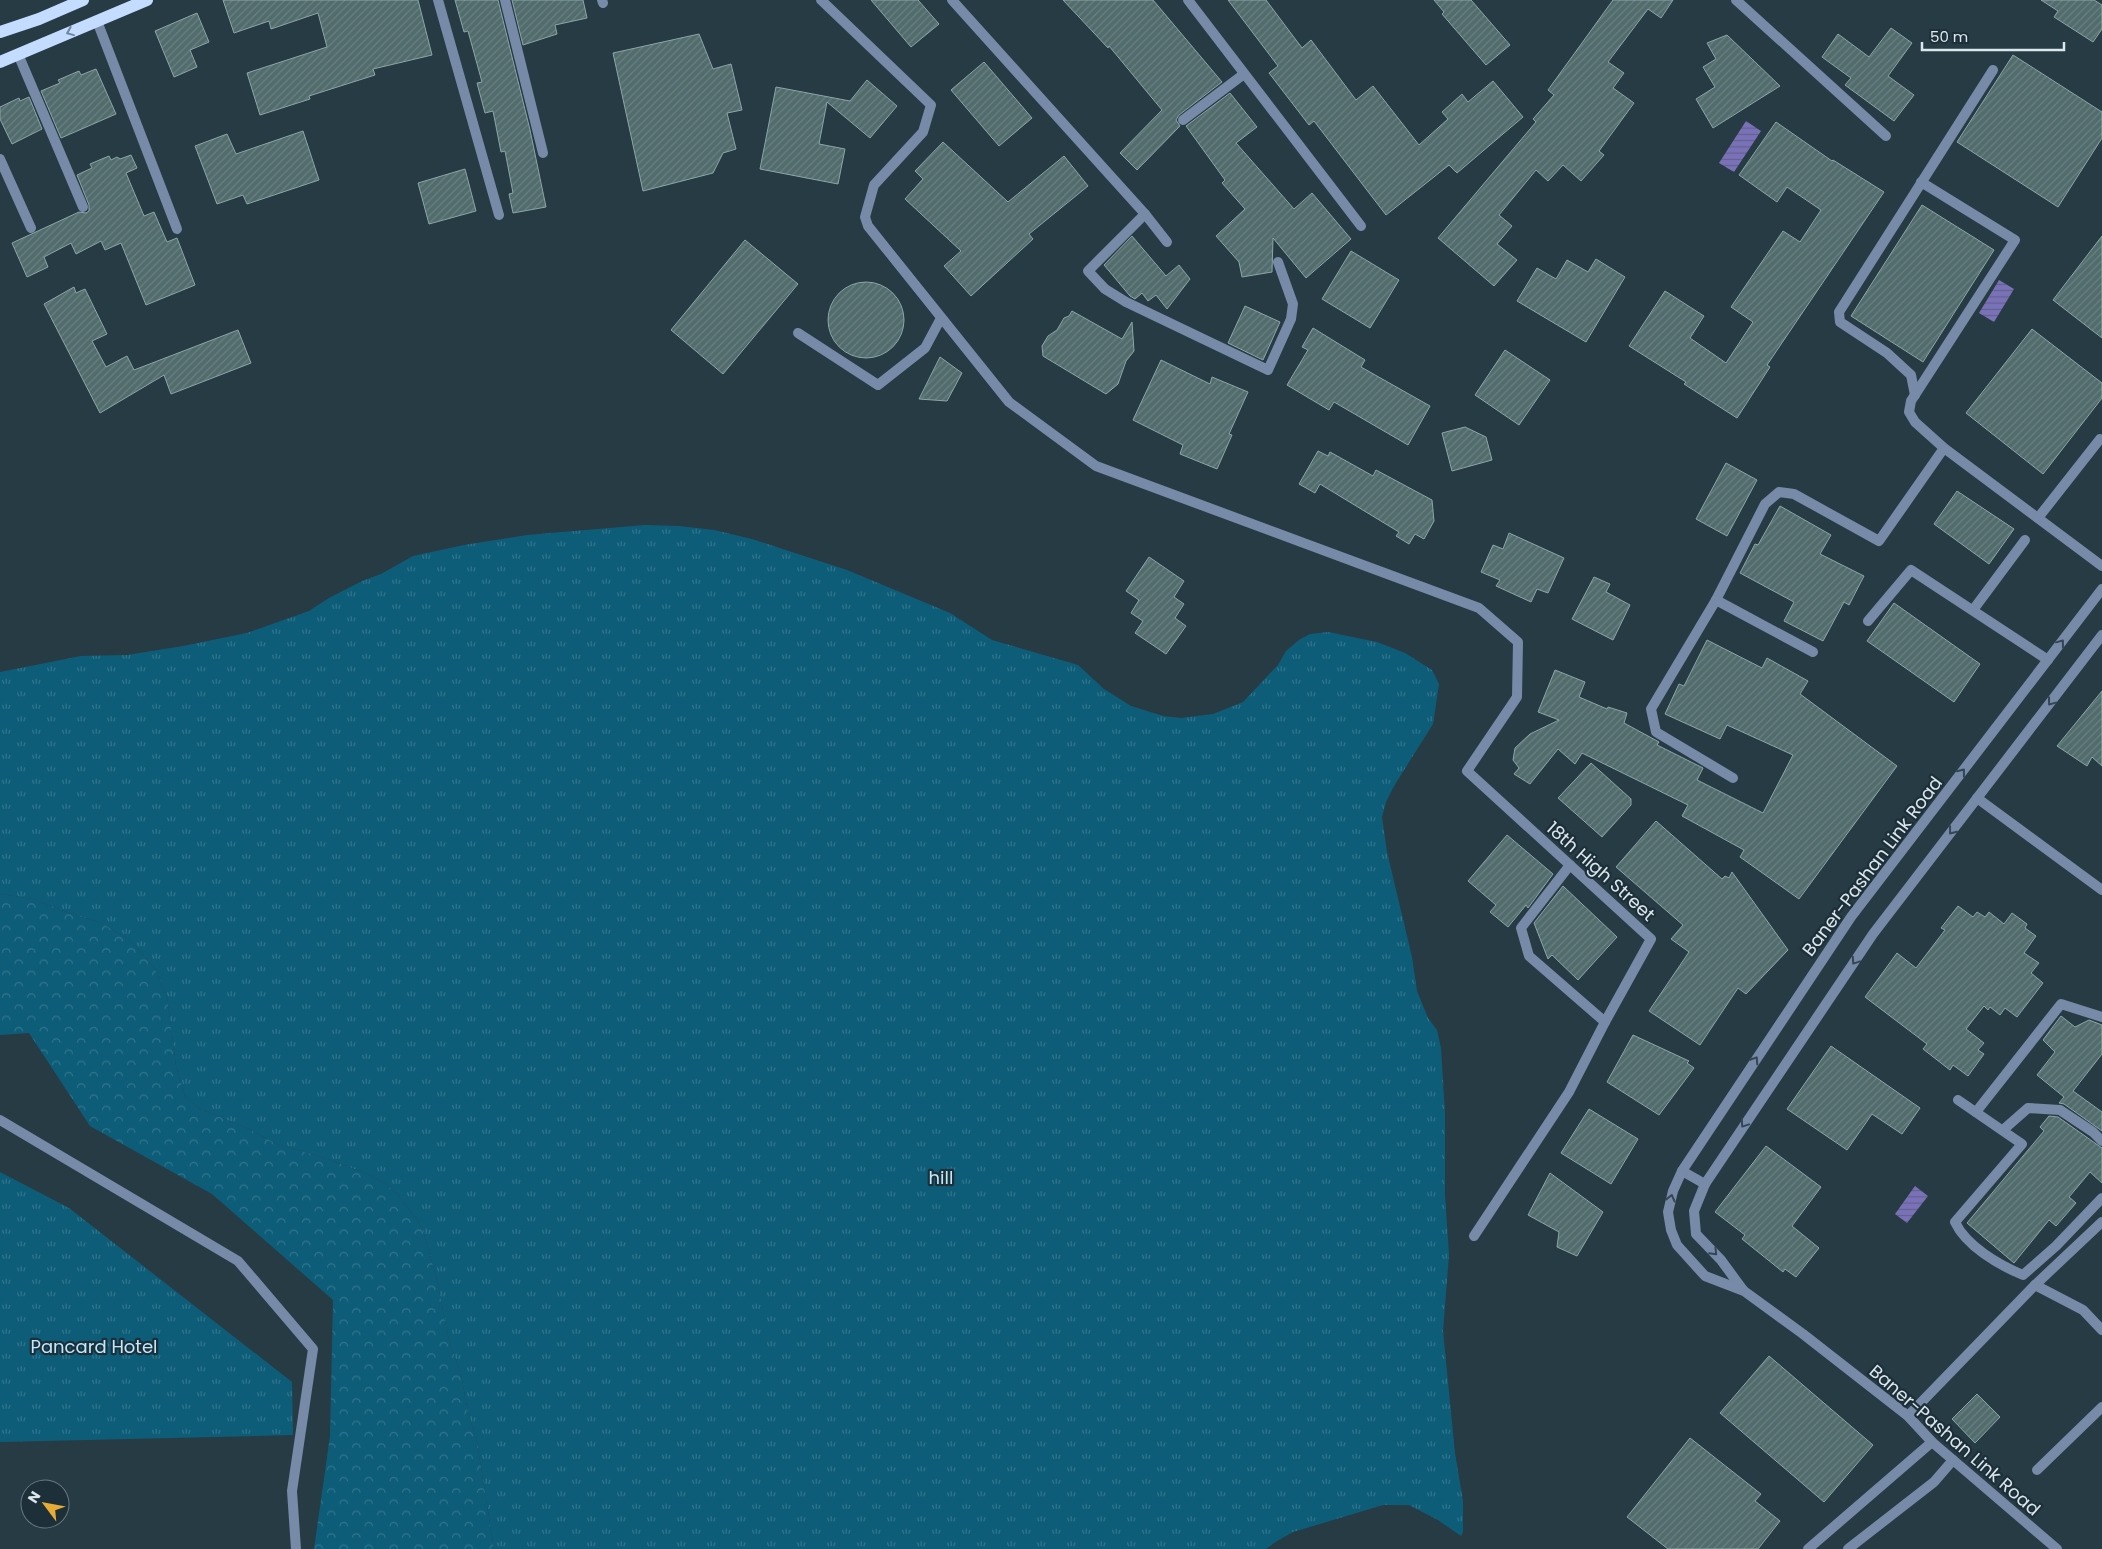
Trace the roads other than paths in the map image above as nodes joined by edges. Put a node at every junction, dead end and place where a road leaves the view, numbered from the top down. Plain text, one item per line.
1 (81, 0) edge
2 (147, 0) edge
3 (438, 0) edge
4 (505, 0) edge
5 (821, 0) edge
6 (952, 0) edge
7 (1188, 0) edge
8 (1736, 0) edge
9 (97, 21) junction
10 (0, 32) edge
11 (18, 54) junction
12 (0, 62) edge
13 (1993, 70) dead end
14 (1244, 74) junction
15 (1183, 120) dead end
16 (1886, 136) dead end
17 (543, 153) dead end
18 (0, 159) edge
19 (1921, 182) junction
20 (83, 207) dead end
21 (1145, 214) junction
22 (499, 215) dead end
23 (1361, 226) dead end
24 (31, 228) dead end
25 (177, 229) dead end
26 (1167, 242) dead end
27 (1278, 262) dead end
28 (941, 318) junction
29 (798, 334) dead end
30 (1915, 395) junction
31 (2100, 439) dead end
32 (1944, 448) junction
33 (2038, 518) junction
34 (2025, 540) dead end
35 (2102, 566) edge
36 (2102, 589) edge
37 (1716, 600) junction
38 (1973, 610) junction
39 (1868, 621) dead end
40 (2102, 636) edge
41 (1813, 652) dead end
42 (2048, 660) junction
43 (1733, 778) dead end
44 (1977, 798) junction
45 (1570, 865) junction
46 (2102, 890) edge
47 (2102, 1017) edge
48 (1605, 1022) junction
49 (1958, 1100) dead end
50 (1976, 1112) junction
51 (0, 1120) edge
52 (2003, 1130) junction
53 (2102, 1142) edge
54 (1682, 1171) junction
55 (1705, 1184) junction
56 (2102, 1198) edge
57 (2102, 1222) edge
58 (1474, 1236) dead end
59 (2035, 1285) junction
60 (1744, 1291) junction
61 (2102, 1330) edge
62 (2102, 1408) edge
63 (1908, 1416) junction
64 (1932, 1442) junction
65 (1953, 1460) junction
66 (2037, 1470) dead end
67 (296, 1549) edge
68 (1808, 1549) edge
69 (1848, 1549) edge
70 (2057, 1549) edge

1 - 10 main road
2 - 9 main road
3 - 22 street
4 - 17 street
5 - 28 street
6 - 21 street
7 - 14 street
8 - 16 street
9 -> 11 main road
9 - 25 street
11 - 12 main road
11 - 20 street
13 - 19 street
14 - 15 street
14 - 23 street
18 - 24 street
19 - 30 street
19 - 30 street
21 - 26 street
21 - 27 street
28 - 29 street
28 - 45 street, 18th High Street
30 - 32 street
31 - 33 street
32 - 33 street
32 - 37 street
33 - 35 street
34 - 38 street
42 -> 36 street, Baner-Pashan Link Road
37 - 41 street
37 - 43 street
38 - 39 street
38 - 42 street
40 -> 44 street
54 -> 42 street, Baner-Pashan Link Road
44 - 46 street
44 -> 55 street
45 - 48 street, 18th High Street
45 - 48 street
47 - 50 street
48 - 58 street, 18th High Street
49 - 50 street
50 - 52 street
51 - 67 street
52 - 53 street
52 - 56 street
54 - 55 street
60 -> 54 street, Baner-Pashan Link Road
55 -> 60 street
57 - 59 street
59 - 61 street
59 - 63 street
60 - 63 street, Baner-Pashan Link Road
62 - 66 street
63 - 64 street, Baner-Pashan Link Road
64 - 65 street, Baner-Pashan Link Road
64 - 68 street
65 - 69 street
65 - 70 street, Baner-Pashan Link Road

